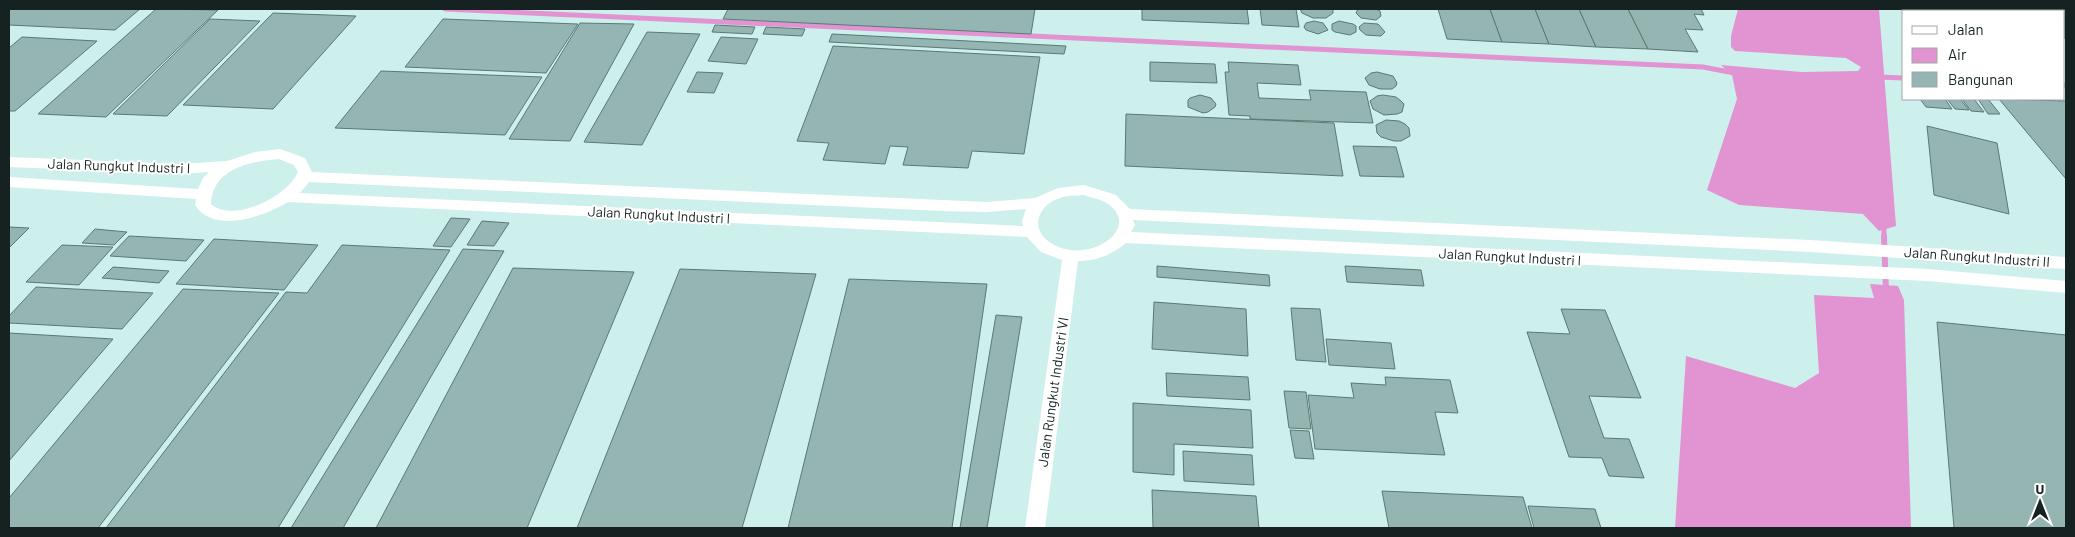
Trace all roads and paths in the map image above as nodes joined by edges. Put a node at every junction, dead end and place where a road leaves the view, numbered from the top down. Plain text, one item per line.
1 (9, 162) edge
2 (229, 166) junction
3 (305, 177) junction
4 (9, 182) edge
5 (201, 194) junction
6 (287, 198) junction
7 (1038, 203) junction
8 (1125, 214) junction
9 (1031, 232) junction
10 (1123, 237) junction
11 (1892, 251) junction
12 (1071, 256) junction
13 (2066, 263) edge
14 (1900, 274) junction
15 (2066, 287) edge
16 (1035, 528) edge

1 - 2 street, Jalan Rungkut Industri I
2 - 3 street
2 - 5 street
3 - 6 street
3 - 7 street, Jalan Rungkut Industri I
4 - 5 street, Jalan Rungkut Industri I
5 - 6 street
6 - 9 street, Jalan Rungkut Industri I
7 - 8 street
7 - 9 street
8 - 10 street
8 - 11 street, Jalan Rungkut Industri I
9 - 12 street
10 - 12 street
10 - 14 street, Jalan Rungkut Industri I
11 - 13 street, Jalan Rungkut Industri II
11 - 14 street
12 - 16 street, Jalan Rungkut Industri VI
14 - 15 street, Jalan Rungkut Industri II

